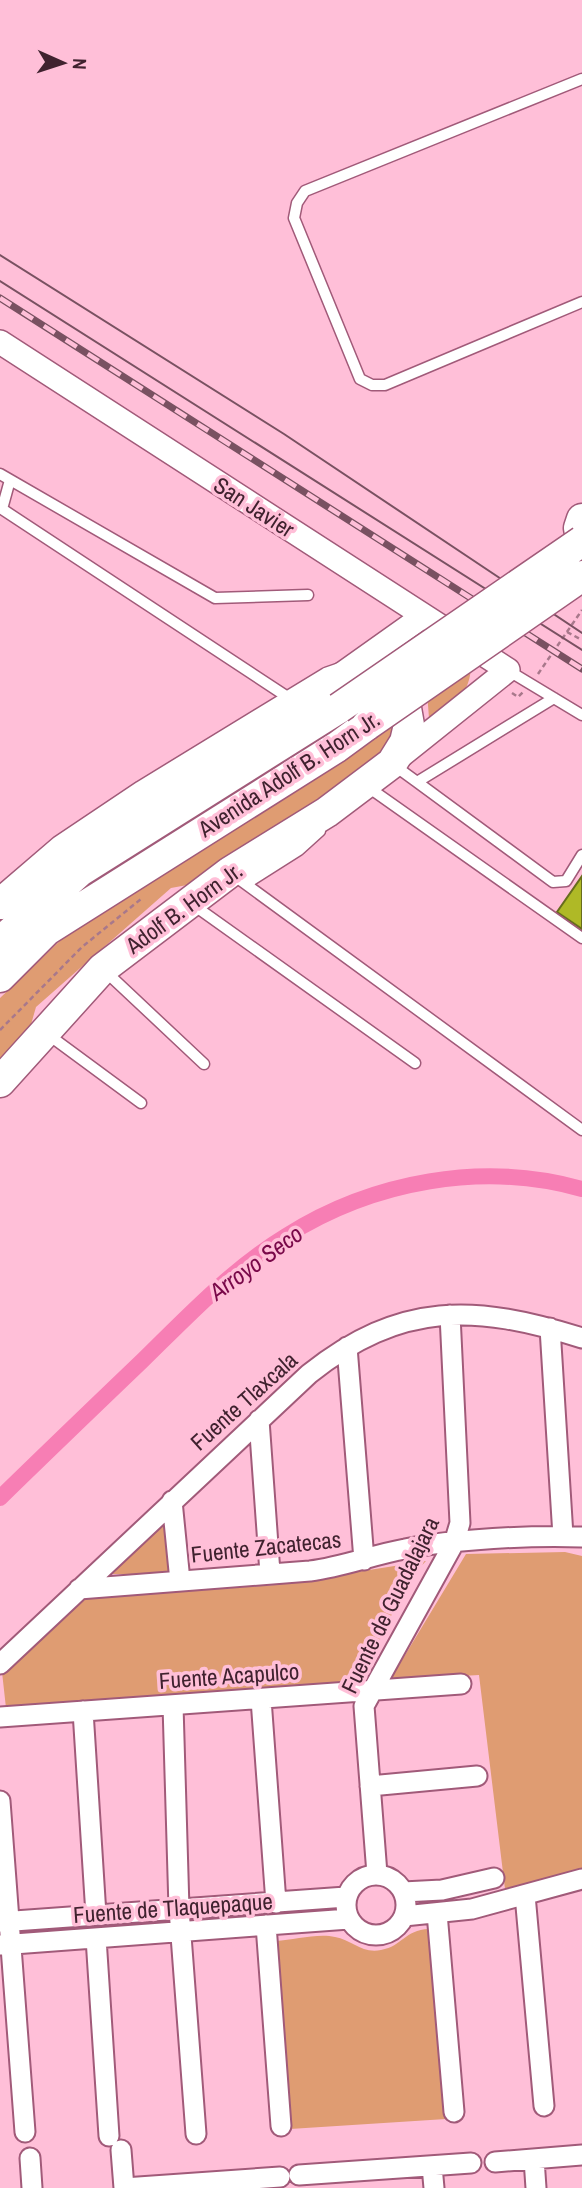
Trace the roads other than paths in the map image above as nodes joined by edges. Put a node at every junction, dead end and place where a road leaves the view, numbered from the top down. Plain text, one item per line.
1 (582, 79) edge
2 (582, 302) edge
3 (0, 342) edge
4 (0, 474) edge
5 (10, 480) junction
6 (582, 519) edge
7 (582, 543) edge
8 (582, 576) edge
9 (308, 594) dead end
10 (422, 617) junction
11 (508, 670) junction
12 (335, 695) junction
13 (555, 698) junction
14 (295, 702) junction
15 (582, 715) edge
16 (391, 764) junction
17 (417, 782) junction
18 (364, 783) junction
19 (582, 855) edge
20 (238, 878) junction
21 (2, 897) edge
22 (189, 901) junction
23 (582, 938) edge
24 (0, 942) edge
25 (102, 969) junction
26 (0, 977) edge
27 (46, 1033) junction
28 (415, 1063) dead end
29 (204, 1064) dead end
30 (0, 1082) edge
31 (141, 1103) dead end
32 (582, 1130) edge
33 (450, 1315) junction
34 (550, 1328) junction
35 (582, 1338) edge
36 (347, 1347) junction
37 (259, 1420) junction
38 (172, 1501) junction
39 (573, 1537) edge
40 (454, 1543) junction
41 (364, 1560) junction
42 (270, 1573) junction
43 (180, 1581) junction
44 (79, 1589) junction
45 (0, 1664) edge
46 (461, 1684) dead end
47 (370, 1691) junction
48 (261, 1699) junction
49 (173, 1705) junction
50 (83, 1711) junction
51 (0, 1717) edge
52 (477, 1776) dead end
53 (370, 1786) junction
54 (0, 1801) edge
55 (377, 1874) junction
56 (494, 1878) dead end
57 (582, 1879) edge
58 (403, 1892) junction
59 (525, 1895) junction
60 (346, 1897) junction
61 (276, 1903) junction
62 (178, 1909) junction
63 (437, 1913) junction
64 (96, 1915) junction
65 (404, 1916) junction
66 (349, 1919) junction
67 (5, 1922) edge
68 (266, 1925) junction
69 (180, 1932) junction
70 (96, 1938) junction
71 (6, 1945) edge
72 (544, 2106) dead end
73 (454, 2112) dead end
74 (281, 2126) dead end
75 (25, 2132) dead end
76 (196, 2134) dead end
77 (582, 2155) edge
78 (30, 2158) dead end
79 (534, 2159) junction
80 (495, 2162) dead end
81 (471, 2163) dead end
82 (432, 2166) junction
83 (330, 2181) edge
84 (232, 2184) edge
85 (32, 2188) edge
86 (124, 2188) edge
87 (434, 2188) edge
88 (536, 2188) edge

1 - 2 lane
3 - 10 street, San Javier
4 - 5 lane
5 - 9 lane
5 - 14 lane
6 - 7 main road
7 - 12 main road, Avenida Adolf B. Horn Jr., bridge
8 - 26 main road, Avenida Adolf B. Horn Jr., bridge
10 - 11 street, San Javier
10 - 12 street, Adolf B. Horn Jr.
11 - 13 lane
11 - 16 street, Adolf B. Horn Jr.
12 - 14 main road, Adolf B. Horn Jr.
12 - 16 main road, Adolf B. Horn Jr.
12 - 24 main road, Avenida Adolf B. Horn Jr.
13 - 15 lane
13 - 17 lane
14 - 21 main road, Adolf B. Horn Jr.
16 - 17 lane
16 - 18 main road, Adolf B. Horn Jr.
17 - 19 lane
18 - 20 main road, Adolf B. Horn Jr.
18 - 23 lane
20 - 22 main road, Adolf B. Horn Jr.
20 - 32 lane
22 - 25 main road, Adolf B. Horn Jr.
22 - 28 lane
25 - 27 main road, Adolf B. Horn Jr.
25 - 29 lane
27 - 30 main road, Adolf B. Horn Jr.
27 - 31 lane
33 - 34 street, Fuente Tlaxcala
33 - 36 street, Fuente Tlaxcala
33 - 40 street, Fuente de Guadalajara
34 - 35 street, Fuente Tlaxcala
34 - 39 street
36 - 37 street, Fuente Tlaxcala
36 - 41 street
37 - 38 street, Fuente Tlaxcala
37 - 42 street
38 - 43 street
38 - 44 street, Fuente Tlaxcala
39 - 40 street, Fuente Zacatecas
40 - 41 street, Fuente Zacatecas
40 - 47 street, Fuente de Guadalajara
41 - 42 street, Fuente Zacatecas
42 - 43 street, Fuente Zacatecas
43 - 44 street, Fuente Zacatecas
44 - 45 street, Fuente Tlaxcala
46 - 47 street, Fuente Acapulco
47 - 48 street, Fuente Acapulco
47 - 53 street, Fuente de Guadalajara
48 - 49 street, Fuente Acapulco
48 - 61 street
49 - 50 street, Fuente Acapulco
49 - 62 street
50 - 51 street, Fuente Acapulco
50 - 64 street
52 - 53 street
53 - 55 street, Fuente de Guadalajara
54 - 67 street
55 - 58 street
55 - 60 street
56 - 58 street
57 - 59 street
58 - 65 street
59 - 63 street
59 - 72 street
60 - 61 street, Fuente de Tlaquepaque
60 - 66 street
61 - 62 street, Fuente de Tlaquepaque
62 - 64 street, Fuente de Tlaquepaque
62 - 69 street
63 - 65 street
63 - 73 street
64 - 67 street, Fuente de Tlaquepaque
65 - 66 street
66 - 68 street, Fuente de Tlaquepaque
67 - 71 street
68 - 69 street, Fuente de Tlaquepaque
68 - 74 street
69 - 70 street, Fuente de Tlaquepaque
69 - 76 street
70 - 71 street, Fuente de Tlaquepaque
70 - 86 street
71 - 75 street
77 - 79 street
78 - 85 street
79 - 80 street
79 - 88 street
81 - 82 street
82 - 83 street
82 - 87 street
83 - 84 street
84 - 86 street

